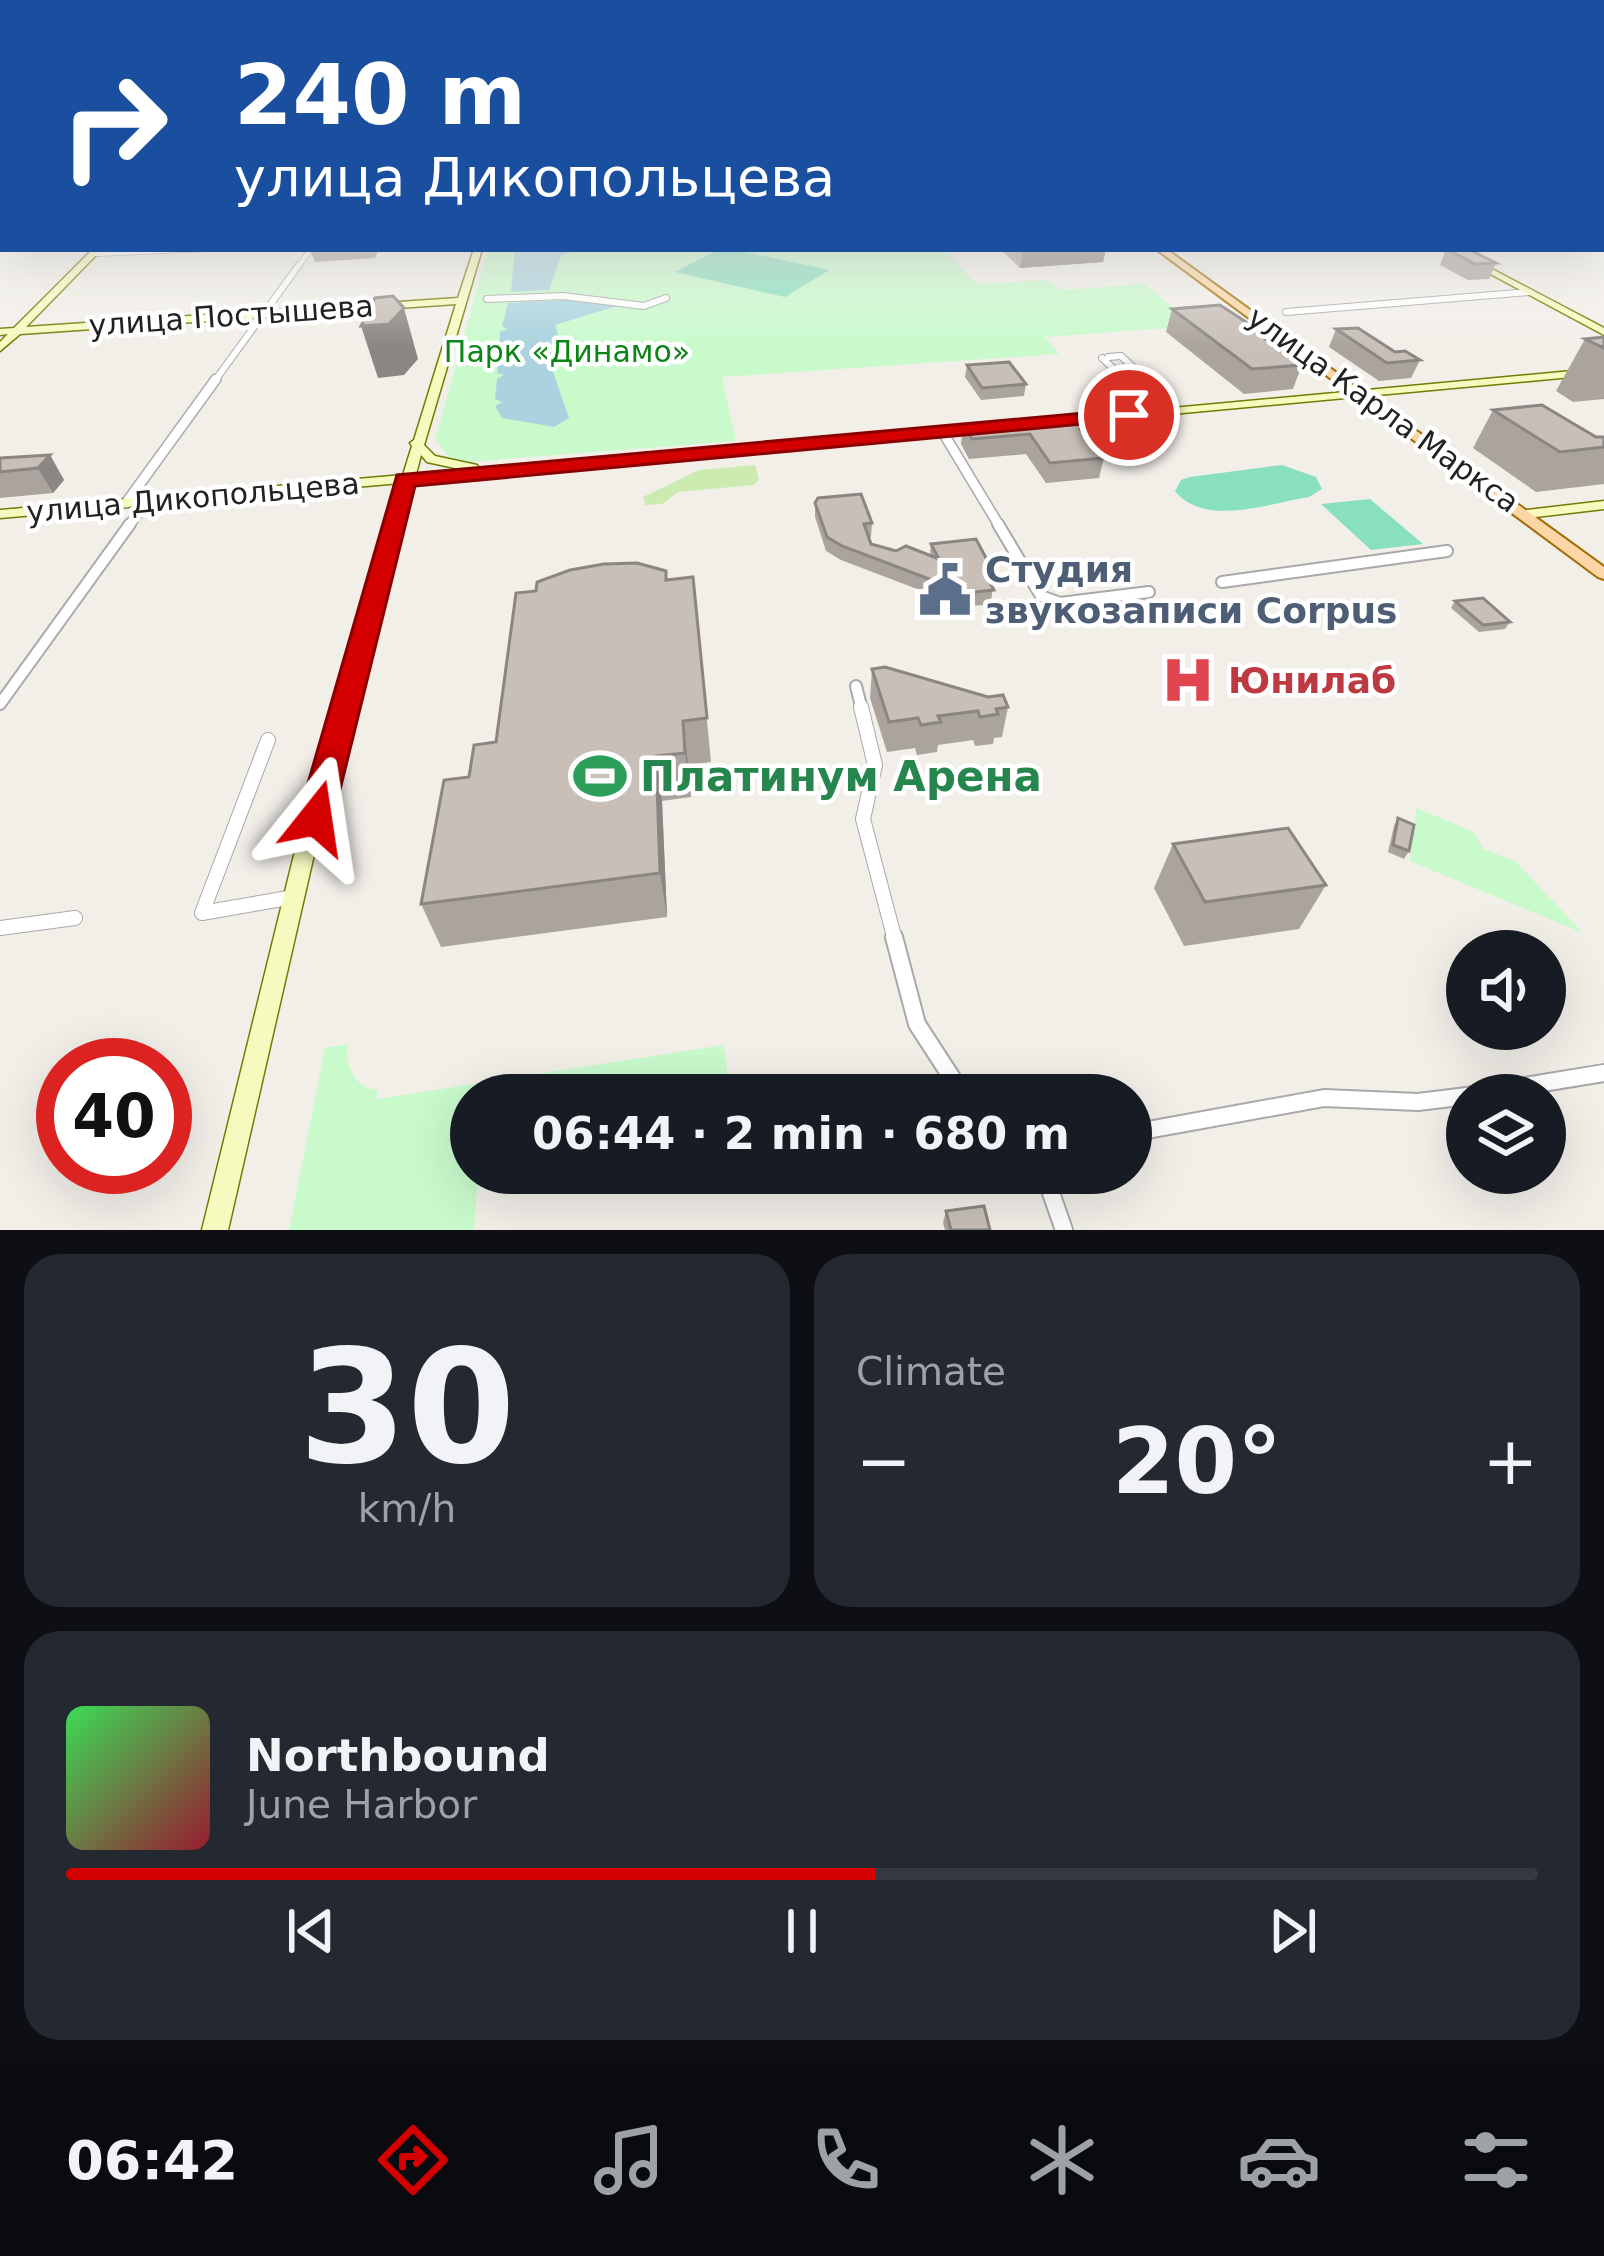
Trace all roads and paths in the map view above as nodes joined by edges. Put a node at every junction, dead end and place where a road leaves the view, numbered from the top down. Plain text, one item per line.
1 (96, 252) edge
2 (309, 252) edge
3 (477, 252) edge
4 (1164, 252) edge
5 (1454, 252) edge
6 (1529, 292) junction
7 (667, 298) dead end
8 (487, 299) dead end
9 (461, 301) junction
10 (265, 312) junction
11 (1286, 312) dead end
12 (20, 331) junction
13 (0, 332) edge
14 (1604, 332) edge
15 (0, 349) edge
16 (1604, 370) edge
17 (1138, 372) junction
18 (1119, 374) junction
19 (1152, 385) dead end
20 (1133, 387) dead end
21 (1358, 393) junction
22 (1069, 420) edge
23 (1005, 426) edge
24 (942, 431) junction
25 (416, 442) junction
26 (512, 471) junction
27 (405, 480) junction
28 (147, 501) junction
29 (125, 503) junction
30 (1604, 505) edge
31 (0, 514) edge
32 (1526, 514) junction
33 (1447, 551) dead end
34 (1604, 574) edge
35 (1222, 582) dead end
36 (1149, 592) dead end
37 (856, 686) dead end
38 (0, 704) edge
39 (268, 740) dead end
40 (294, 897) junction
41 (75, 918) dead end
42 (0, 928) edge
43 (1604, 1073) edge
44 (949, 1074) edge
45 (1566, 1079) edge
46 (1446, 1098) edge
47 (1152, 1129) edge
48 (1052, 1194) edge
49 (215, 1230) edge
50 (1064, 1230) edge

1 - 12 street
2 - 10 street
3 - 9 street
4 - 21 main road, улица Карла Маркса
5 - 6 street
6 - 11 street
6 - 14 street
7 - 8 street
9 - 10 street, улица Постышева
9 - 25 street
10 - 12 street, улица Постышева
10 - 29 street
12 - 13 street, улица Постышева
12 - 15 street
16 - 21 street
17 - 18 street
17 - 18 street
17 - 19 street
18 - 20 street
21 - 22 street
21 - 32 main road, улица Карла Маркса
23 - 24 street, улица Дикопольцева
24 - 26 street, улица Дикопольцева
24 - 36 street
25 - 26 street
25 - 27 street
26 - 27 street, улица Дикопольцева
27 - 28 street, улица Дикопольцева
27 - 40 street
28 - 29 street, улица Дикопольцева
28 - 38 street
29 - 31 street, улица Дикопольцева
30 - 32 street
32 - 34 main road, улица Карла Маркса
33 - 35 street
37 - 44 street
39 - 40 street
40 - 49 street
41 - 42 street
43 - 45 street
46 - 47 street
48 - 50 street

